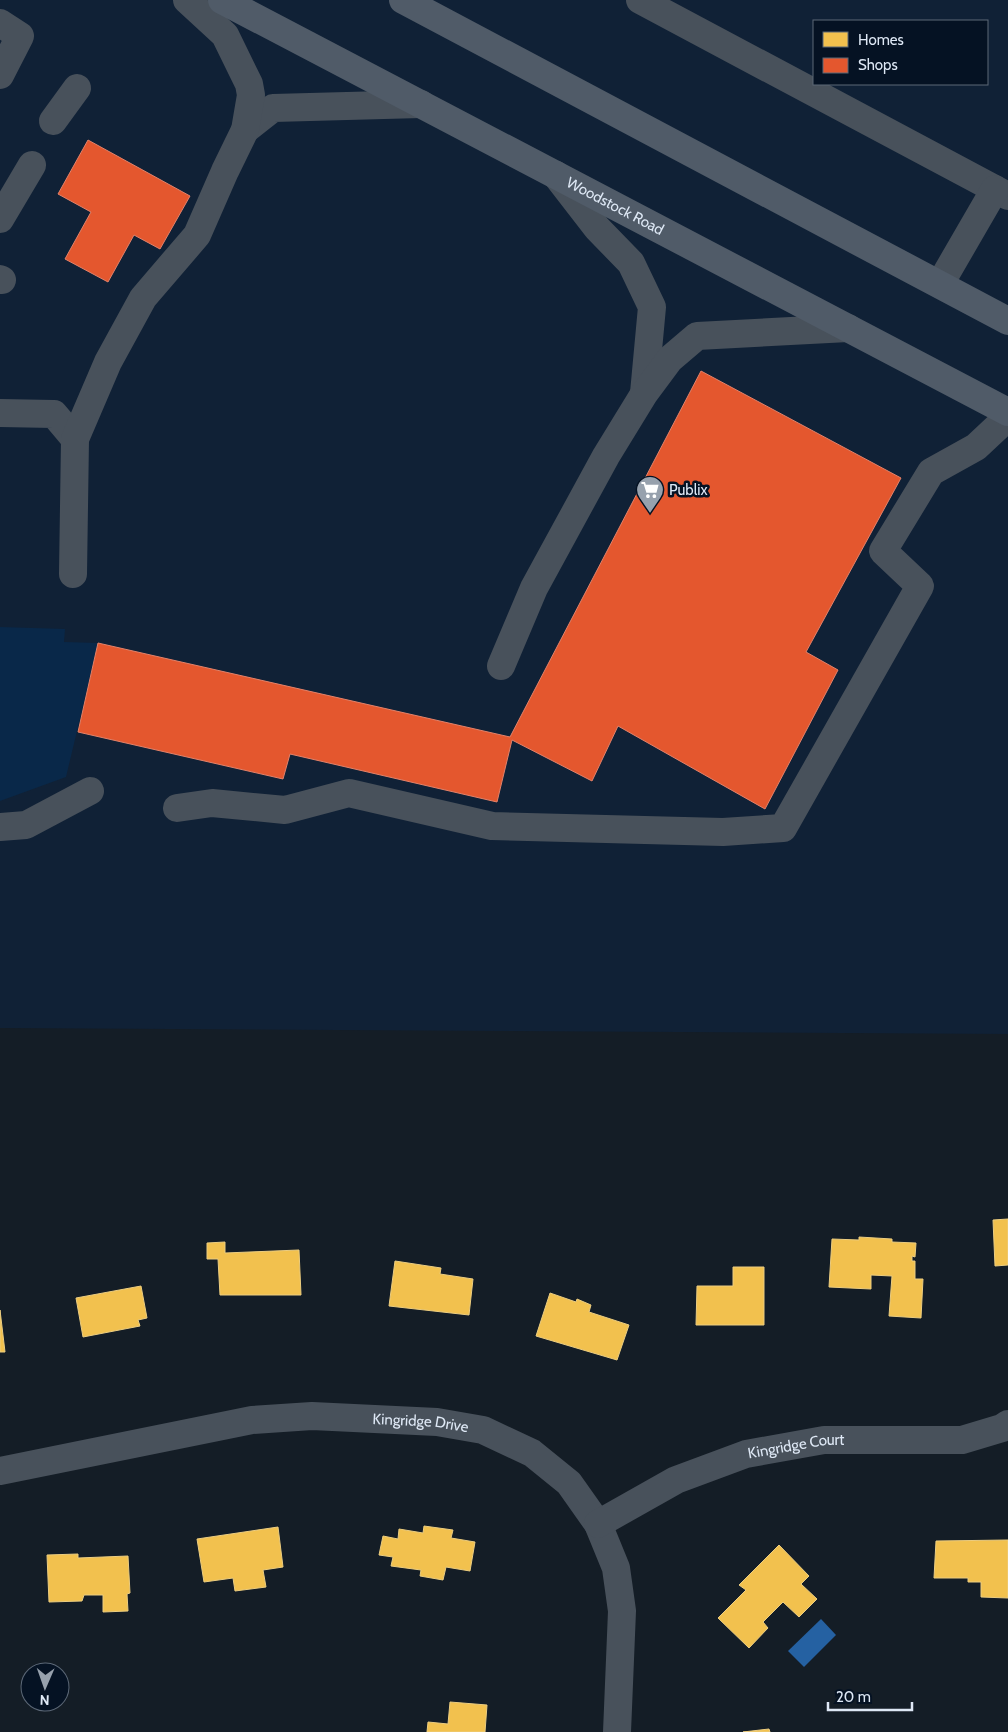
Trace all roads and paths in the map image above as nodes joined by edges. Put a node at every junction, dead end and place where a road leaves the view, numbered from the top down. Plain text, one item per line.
1 (188, 0) edge
2 (222, 0) edge
3 (403, 0) edge
4 (640, 0) edge
5 (0, 23) edge
6 (0, 75) edge
7 (77, 88) dead end
8 (420, 104) junction
9 (52, 121) dead end
10 (245, 130) junction
11 (32, 165) dead end
12 (556, 175) junction
13 (1002, 193) edge
14 (0, 219) edge
15 (940, 284) junction
16 (1008, 321) edge
17 (848, 328) junction
18 (644, 394) junction
19 (0, 412) edge
20 (1008, 412) edge
21 (1008, 417) edge
22 (75, 439) junction
23 (73, 574) dead end
24 (501, 666) dead end
25 (90, 791) dead end
26 (177, 808) dead end
27 (0, 827) edge
28 (1008, 1424) edge
29 (0, 1471) edge
30 (598, 1524) junction
31 (617, 1732) edge

1 - 10 street
2 - 8 main road, Woodstock Road
3 - 15 main road
4 - 13 street
5 - 6 street
7 - 9 street
8 - 10 street
8 - 12 main road, Woodstock Road
10 - 22 street
11 - 14 street
12 - 17 main road, Woodstock Road
12 - 18 street
13 - 15 street
15 - 16 main road
17 - 18 street
17 - 20 main road, Woodstock Road
18 - 24 street
19 - 22 street
21 - 26 street
22 - 23 street
25 - 27 street
28 - 30 street, Kingridge Court
29 - 30 street, Kingridge Drive
30 - 31 street, Kingridge Drive

